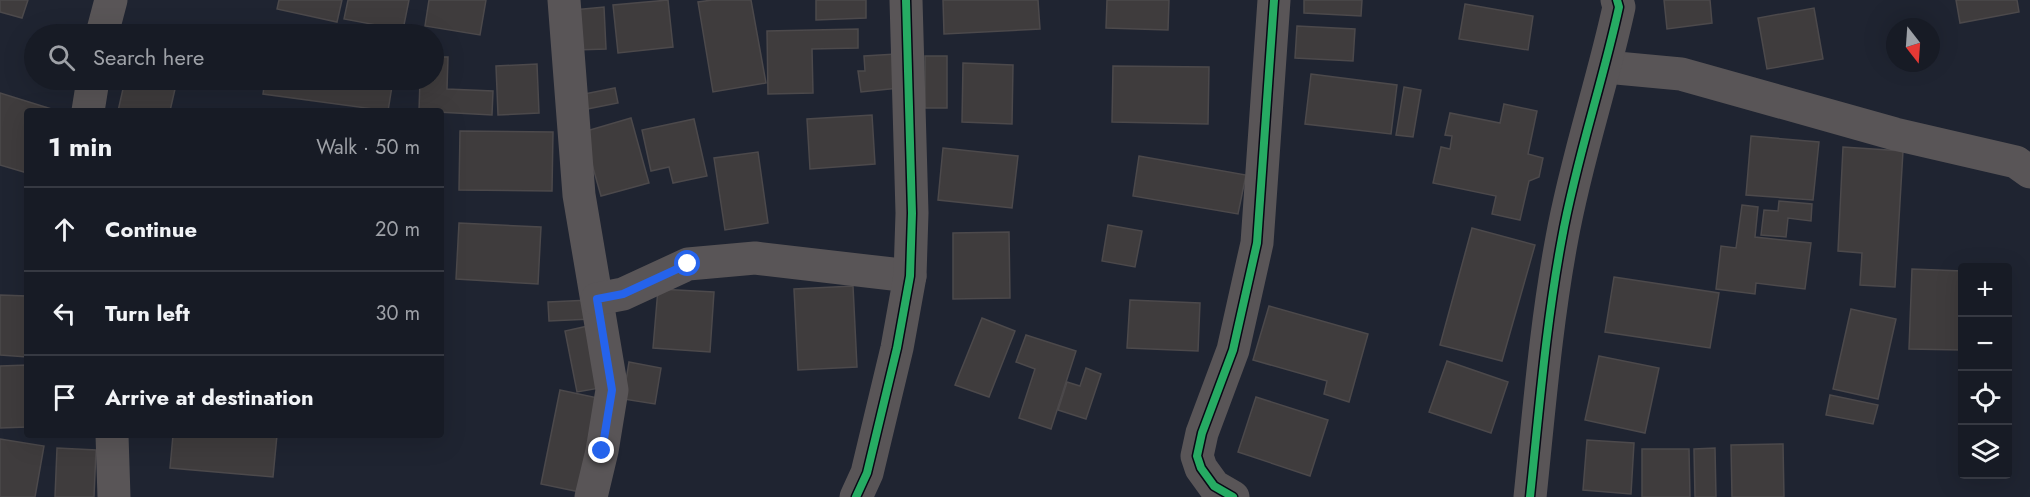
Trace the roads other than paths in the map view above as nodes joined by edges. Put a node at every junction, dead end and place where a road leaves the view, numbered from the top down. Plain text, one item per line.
1 (111, 0) edge
2 (564, 0) edge
3 (906, 0) edge
4 (1274, 0) edge
5 (1617, 0) edge
6 (105, 24) edge
7 (1606, 67) junction
8 (91, 90) edge
9 (88, 108) edge
10 (2025, 165) edge
11 (910, 276) junction
12 (597, 299) junction
13 (112, 438) edge
14 (114, 497) edge
15 (586, 497) edge
16 (591, 497) edge
17 (856, 497) edge
18 (1233, 497) edge
19 (1530, 497) edge

1 - 6 street
2 - 12 street
3 - 11 street
4 - 18 street
5 - 7 street
7 - 10 street
7 - 19 street
8 - 9 street
11 - 12 street
11 - 17 street
12 - 16 street
13 - 14 street
15 - 16 street

